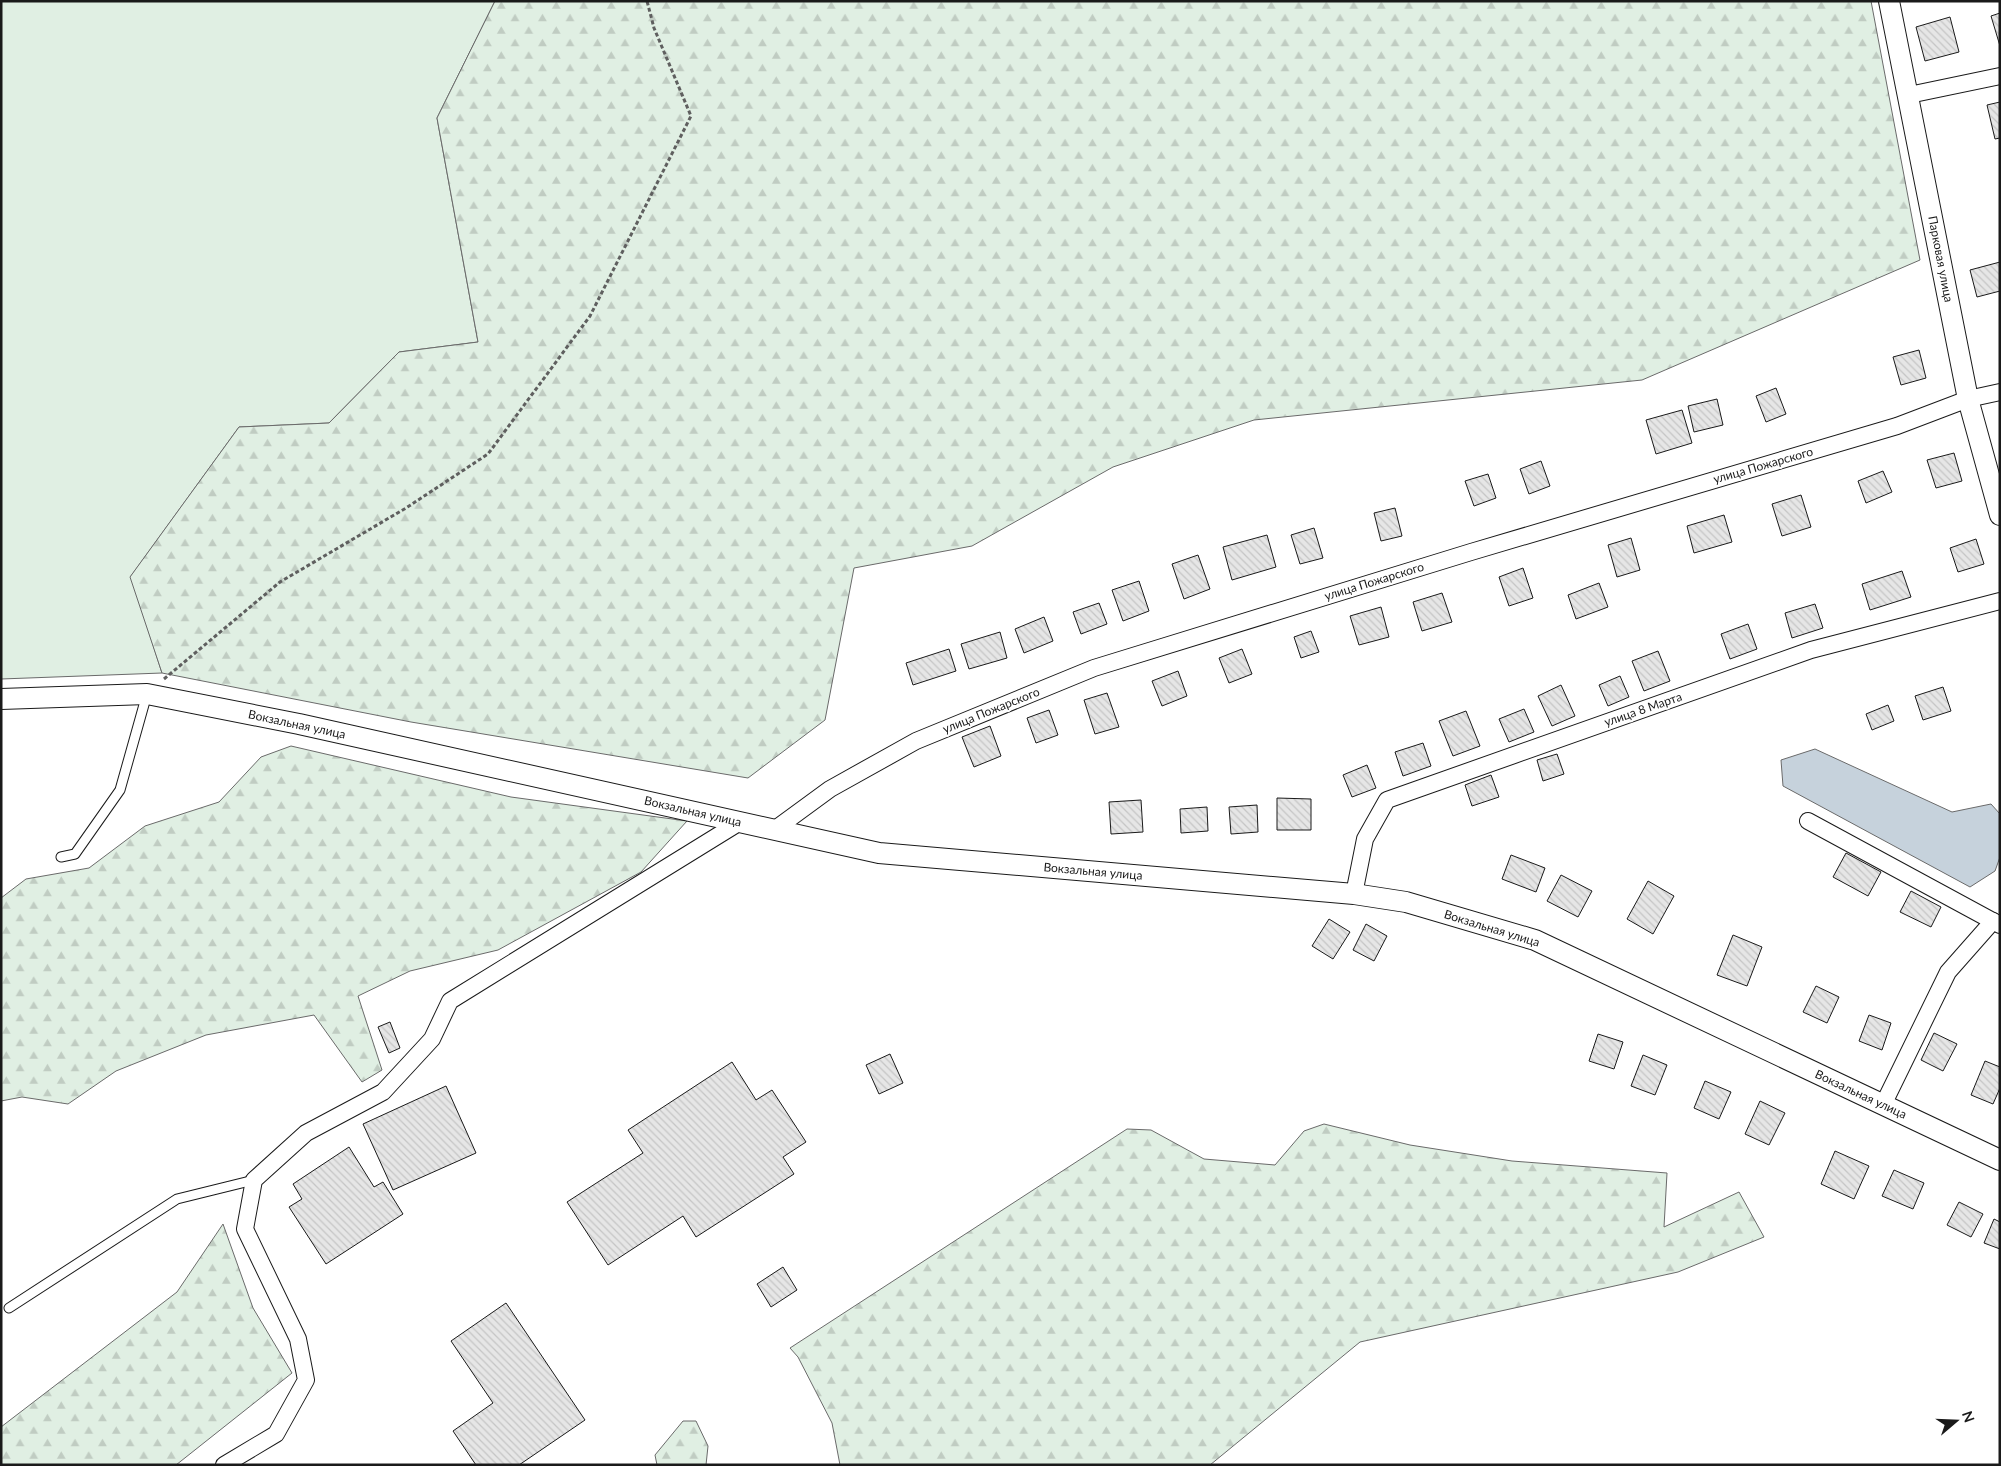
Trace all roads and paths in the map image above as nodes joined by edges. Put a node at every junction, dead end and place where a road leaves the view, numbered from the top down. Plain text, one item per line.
1 (647, 1) edge
2 (1890, 1) edge
3 (2000, 76) edge
4 (1908, 95) junction
5 (2000, 392) edge
6 (1968, 399) junction
7 (2000, 516) edge
8 (2000, 601) edge
9 (147, 694) junction
10 (1, 698) edge
11 (1808, 821) dead end
12 (740, 822) junction
13 (774, 830) junction
14 (61, 857) dead end
15 (1354, 894) junction
16 (1997, 923) edge
17 (1883, 1105) junction
18 (2000, 1160) edge
19 (254, 1180) junction
20 (9, 1308) dead end
21 (224, 1465) edge

1 - 9 path
2 - 4 street, Парковая улица
3 - 4 street
4 - 6 street, Парковая улица
5 - 6 street, улица Пожарского
6 - 7 street, Парковая улица
6 - 13 street, улица Пожарского
8 - 15 street, улица 8 Марта
9 - 10 street, Вокзальная улица
9 - 12 street, Вокзальная улица
9 - 14 lane
11 - 16 street
12 - 13 street, Вокзальная улица
12 - 19 street
13 - 15 street, Вокзальная улица
15 - 17 street, Вокзальная улица
16 - 17 street
17 - 18 street, Вокзальная улица
19 - 20 lane
19 - 21 street

